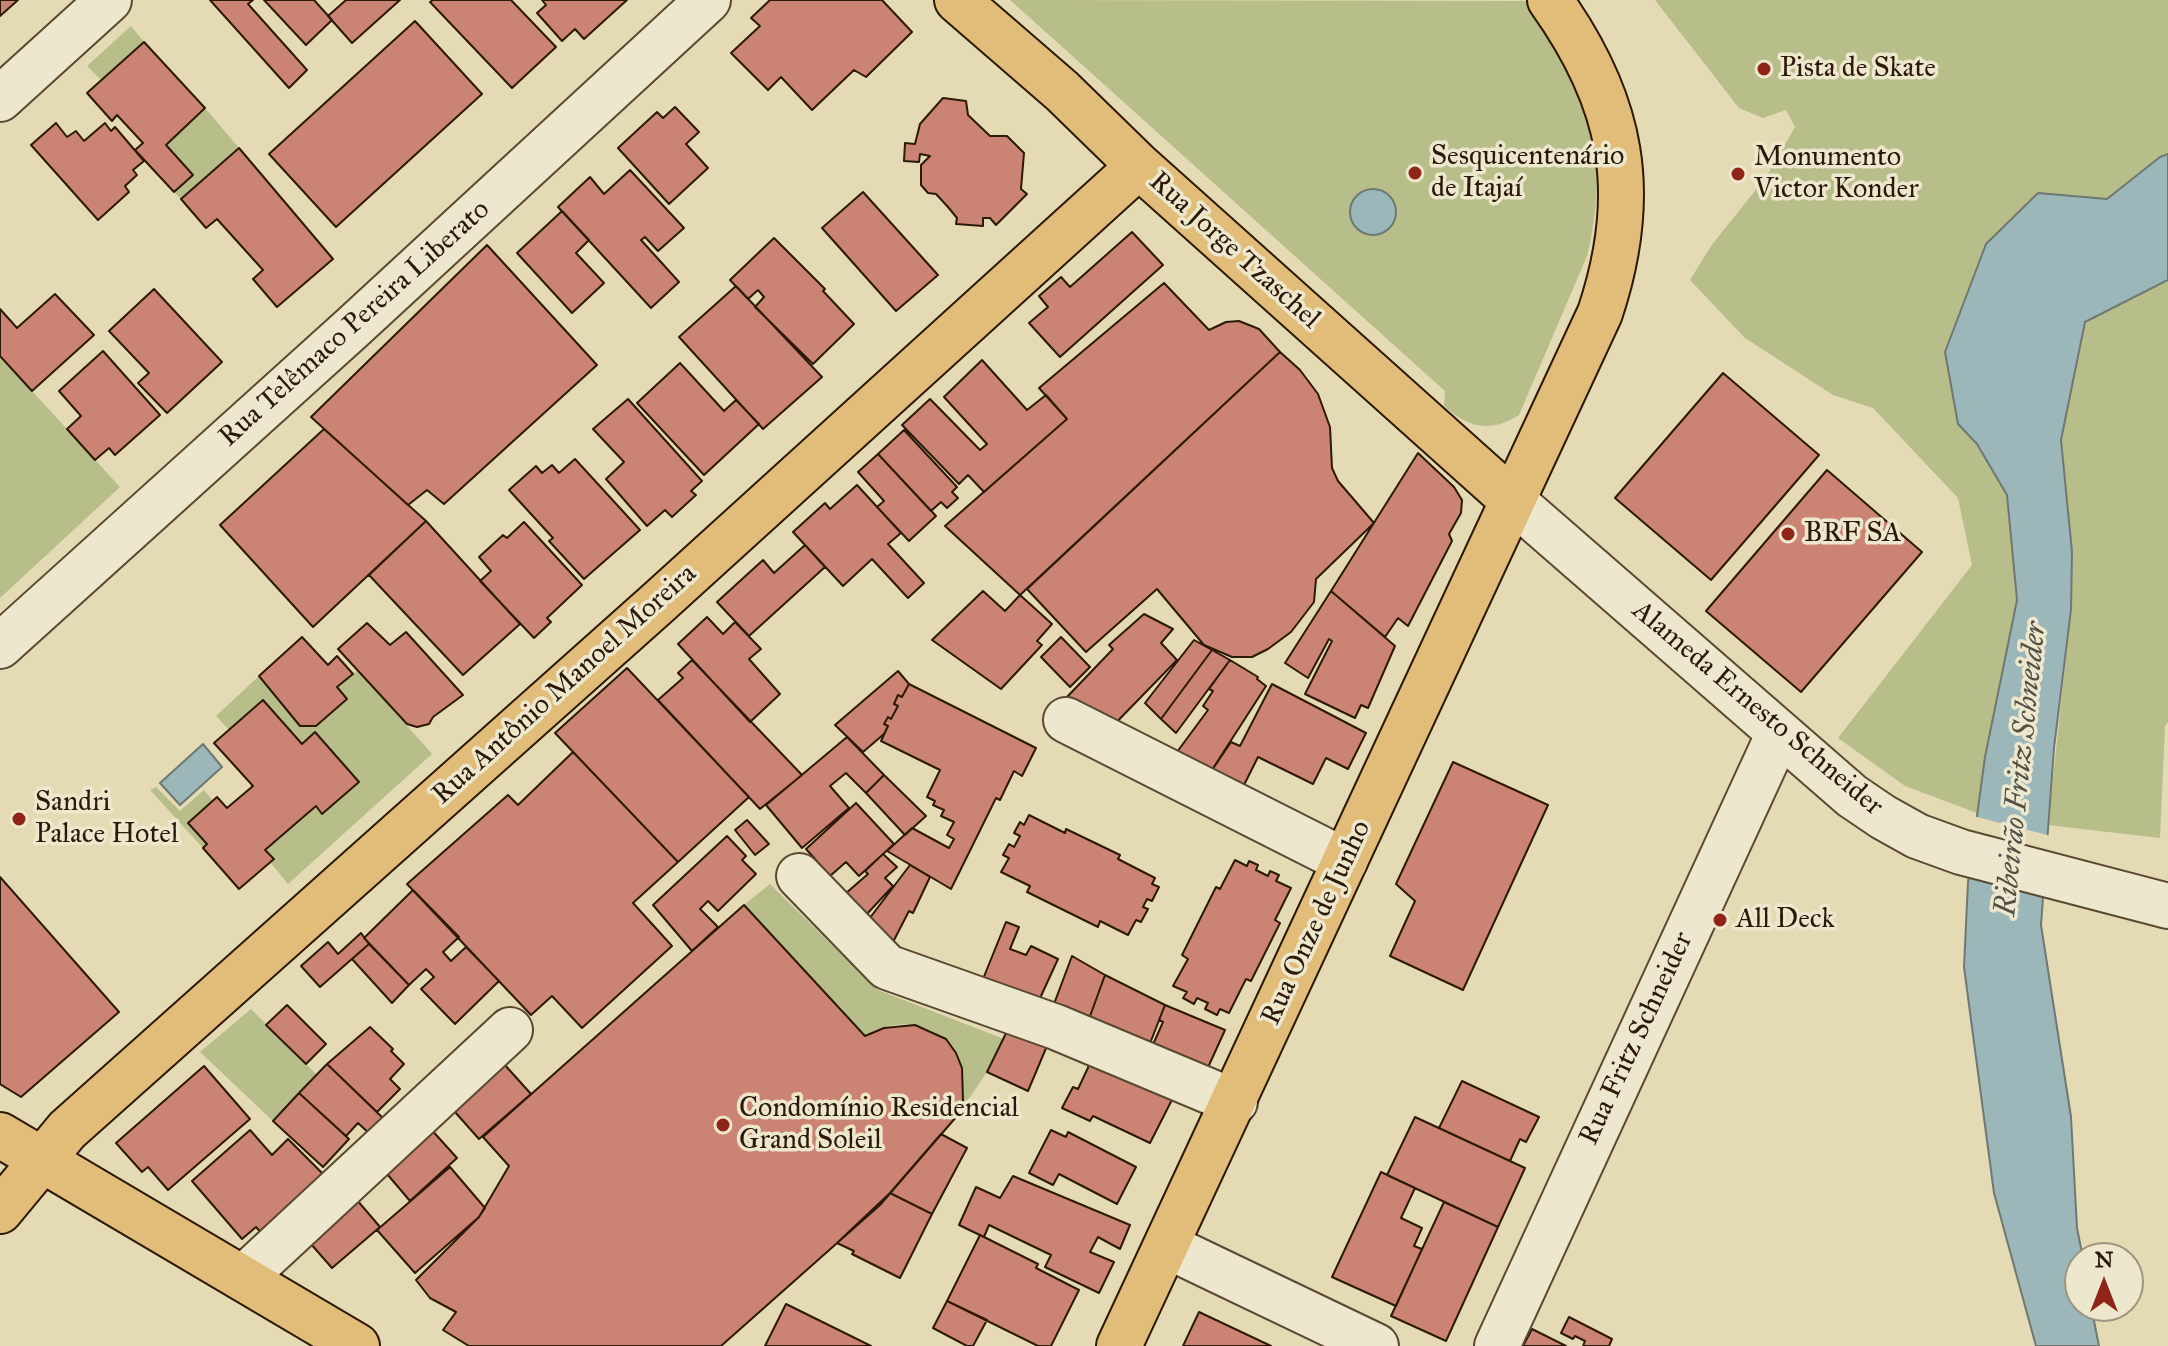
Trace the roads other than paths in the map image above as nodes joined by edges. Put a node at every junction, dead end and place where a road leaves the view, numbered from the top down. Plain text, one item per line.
1 (109, 0) edge
2 (708, 0) edge
3 (957, 0) edge
4 (1550, 0) edge
5 (0, 99) edge
6 (1139, 166) junction
7 (1512, 500) junction
8 (0, 646) edge
9 (1066, 720) dead end
10 (1779, 733) junction
11 (1345, 861) junction
12 (799, 876) dead end
13 (2168, 906) edge
14 (510, 1030) dead end
15 (1235, 1102) junction
16 (0, 1135) edge
17 (42, 1158) junction
18 (0, 1211) edge
19 (1167, 1246) junction
20 (243, 1278) junction
21 (357, 1346) edge
22 (1119, 1346) edge
23 (1376, 1346) edge
24 (1497, 1346) edge

1 - 5 street
2 - 8 street, Rua Telêmaco Pereira Liberato
3 - 6 main road, Rua Jorge Tzaschel
4 - 7 main road, Rua Onze de Junho
6 - 7 main road, Rua Jorge Tzaschel
6 - 17 main road, Rua Antônio Manoel Moreira
7 - 10 street, Alameda Ernesto Schneider
7 - 11 main road, Rua Onze de Junho
9 - 11 street
10 - 13 street, Alameda Ernesto Schneider
10 - 24 street, Rua Fritz Schneider
11 - 15 main road, Rua Onze de Junho
12 - 15 street
14 - 20 street
15 - 19 main road, Rua Onze de Junho
16 - 17 main road
17 - 18 main road, Rua Antônio Manoel Moreira
17 - 20 main road
19 - 22 main road, Rua Onze de Junho
19 - 23 street
20 - 21 main road

